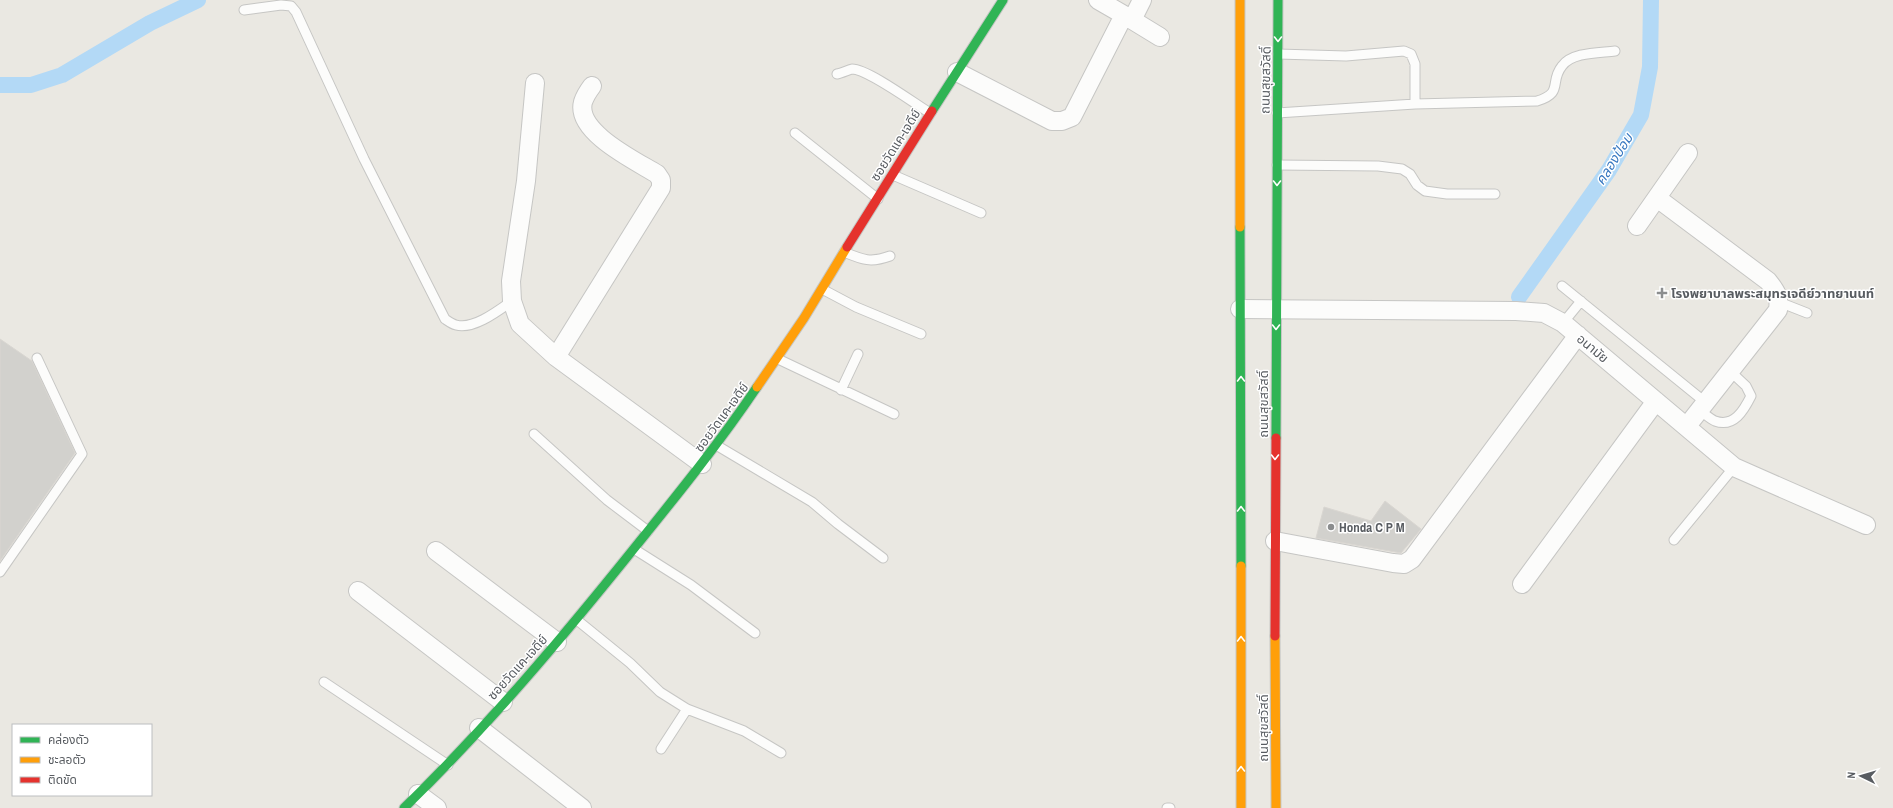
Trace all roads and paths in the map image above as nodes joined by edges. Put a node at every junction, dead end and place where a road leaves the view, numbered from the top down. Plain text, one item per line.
1 (1002, 0) edge
2 (1098, 0) edge
3 (1142, 0) edge
4 (1240, 0) edge
5 (1278, 0) edge
6 (244, 10) dead end
7 (1128, 17) junction
8 (1160, 37) dead end
9 (1615, 51) dead end
10 (1278, 54) junction
11 (957, 72) junction
12 (837, 74) dead end
13 (535, 83) dead end
14 (592, 86) dead end
15 (1415, 104) junction
16 (930, 113) junction
17 (1277, 113) junction
18 (794, 132) dead end
19 (1688, 153) dead end
20 (1277, 165) junction
21 (892, 175) junction
22 (1494, 194) dead end
23 (1657, 198) junction
24 (878, 199) junction
25 (981, 213) dead end
26 (1637, 226) dead end
27 (844, 252) junction
28 (890, 256) dead end
29 (1562, 286) dead end
30 (822, 289) junction
31 (512, 301) junction
32 (1581, 301) junction
33 (1779, 302) junction
34 (1240, 309) junction
35 (1276, 309) junction
36 (1808, 313) dead end
37 (1563, 323) junction
38 (921, 334) dead end
39 (1578, 335) junction
40 (858, 354) dead end
41 (556, 357) junction
42 (37, 358) dead end
43 (778, 359) junction
44 (1730, 371) junction
45 (841, 390) junction
46 (1656, 401) junction
47 (1702, 406) junction
48 (894, 414) dead end
49 (1687, 426) junction
50 (534, 434) dead end
51 (716, 445) junction
52 (702, 464) junction
53 (1734, 467) junction
54 (1866, 524) dead end
55 (648, 531) junction
56 (1275, 540) junction
57 (1674, 540) dead end
58 (634, 549) junction
59 (436, 551) dead end
60 (883, 558) dead end
61 (0, 572) edge
62 (1522, 584) dead end
63 (358, 591) dead end
64 (577, 620) junction
65 (755, 633) dead end
66 (557, 642) junction
67 (324, 682) dead end
68 (503, 702) junction
69 (687, 709) junction
70 (479, 728) junction
71 (661, 750) dead end
72 (781, 752) dead end
73 (448, 765) junction
74 (418, 794) junction
75 (404, 808) edge
76 (437, 808) edge
77 (582, 808) edge
78 (1241, 808) edge
79 (1276, 808) edge

1 - 11 main road, ซอยวัดแค-เจดีย์
2 - 7 street
3 - 7 street
4 - 34 main road, ถนนสุขสวัสดิ์
5 -> 10 main road, ถนนสุขสวัสดิ์
6 - 31 lane
7 - 8 street
7 - 11 street
9 - 15 lane
10 - 15 lane
10 - 17 main road, ถนนสุขสวัสดิ์
11 - 16 main road, ซอยวัดแค-เจดีย์
12 - 16 lane
13 - 31 street
14 - 41 street
15 - 17 lane
16 - 21 main road, ซอยวัดแค-เจดีย์
17 - 20 main road, ถนนสุขสวัสดิ์
18 - 24 lane
19 - 23 street
20 - 22 lane
20 -> 35 main road, ถนนสุขสวัสดิ์
21 - 24 main road, ซอยวัดแค-เจดีย์
21 - 25 lane
23 - 26 street
23 - 33 street
24 - 27 main road, ซอยวัดแค-เจดีย์
27 - 28 lane
27 - 30 main road, ซอยวัดแค-เจดีย์
29 - 32 lane
30 - 38 lane
30 - 43 main road, ซอยวัดแค-เจดีย์
31 - 41 street
32 - 37 lane
32 - 47 lane
33 - 36 lane
33 - 44 street
34 - 35 street, อนามัย
78 -> 34 main road, ถนนสุขสวัสดิ์
35 - 37 street, อนามัย
35 -> 56 main road, ถนนสุขสวัสดิ์
37 - 39 street, อนามัย
39 - 46 street, อนามัย
39 - 56 street
40 - 45 lane
41 - 52 street
42 - 61 lane
43 - 45 lane
43 - 51 main road, ซอยวัดแค-เจดีย์
44 - 47 street
44 - 47 lane
45 - 48 lane
46 - 49 street, อนามัย
46 - 62 street
47 - 49 street
49 - 53 street, อนามัย
50 - 55 lane
51 - 52 main road, ซอยวัดแค-เจดีย์
51 - 60 lane
52 - 55 main road, ซอยวัดแค-เจดีย์
53 - 54 street, อนามัย
53 - 57 lane
55 - 58 main road, ซอยวัดแค-เจดีย์
56 - 79 main road, ถนนสุขสวัสดิ์
58 - 64 main road, ซอยวัดแค-เจดีย์
58 - 65 lane
59 - 66 street
63 - 68 street
64 - 66 main road, ซอยวัดแค-เจดีย์
64 - 69 lane
66 - 68 main road, ซอยวัดแค-เจดีย์
67 - 73 lane
68 - 70 main road, ซอยวัดแค-เจดีย์
69 - 71 lane
69 - 72 lane
70 - 73 main road, ซอยวัดแค-เจดีย์
70 - 77 street
73 - 74 main road, ซอยวัดแค-เจดีย์
74 - 75 main road, ซอยวัดแค-เจดีย์
74 - 76 street

